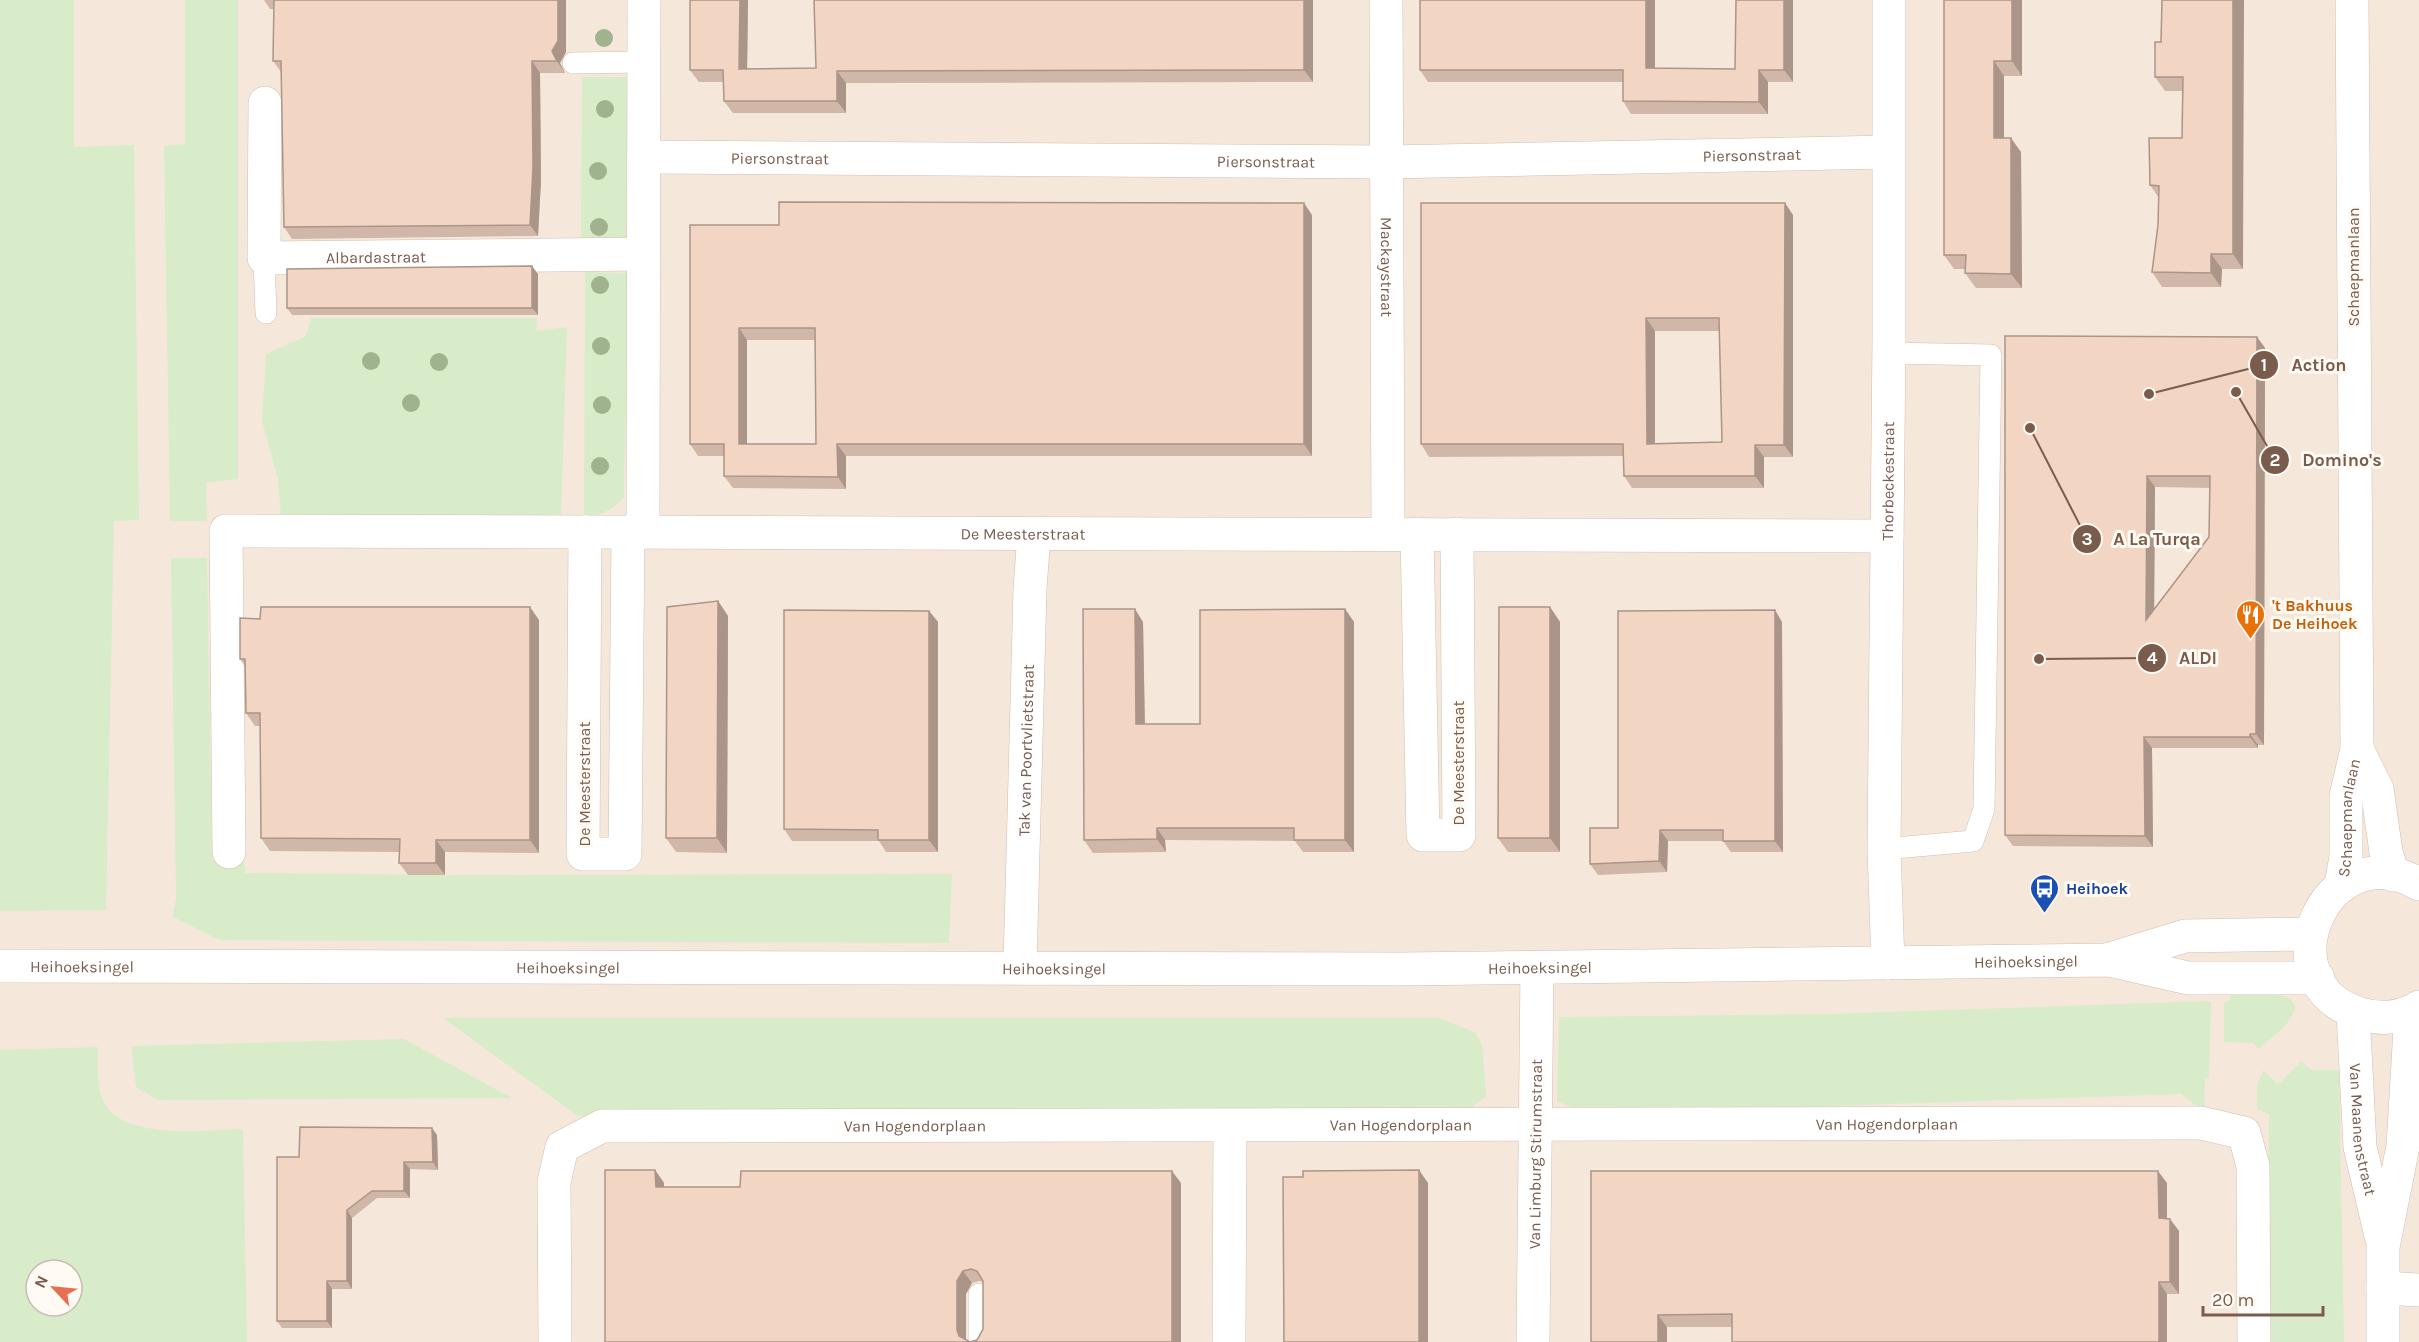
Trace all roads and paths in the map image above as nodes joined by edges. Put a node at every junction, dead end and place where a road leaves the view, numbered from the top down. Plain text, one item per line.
1 (644, 0) edge
2 (1386, 0) edge
3 (1889, 0) edge
4 (2352, 0) edge
5 (643, 62) junction
6 (573, 63) dead end
7 (265, 103) dead end
8 (1888, 152) junction
9 (644, 157) junction
10 (1387, 162) junction
11 (643, 254) junction
12 (264, 258) junction
13 (266, 313) dead end
14 (1889, 353) junction
15 (585, 532) junction
16 (635, 532) junction
17 (1034, 534) junction
18 (1402, 534) junction
19 (1457, 534) junction
20 (1887, 536) junction
21 (2357, 749) junction
22 (1884, 849) junction
23 (229, 852) dead end
24 (2406, 879) edge
25 (2341, 886) junction
26 (2310, 934) junction
27 (2109, 960) junction
28 (1888, 963) junction
29 (0, 966) edge
30 (1020, 966) junction
31 (1537, 968) junction
32 (2318, 978) junction
33 (2415, 1010) edge
34 (2353, 1012) junction
35 (1536, 1124) junction
36 (1230, 1127) junction
37 (2383, 1247) junction
38 (2383, 1288) junction
39 (2419, 1290) edge
40 (979, 1294) edge
41 (555, 1342) edge
42 (980, 1342) edge
43 (1229, 1342) edge
44 (1533, 1342) edge
45 (2254, 1342) edge
46 (2383, 1342) edge

1 - 5 street
2 - 10 street, Mackaystraat
3 - 8 street, Thorbeckestraat
4 - 21 street, Schaepmanlaan
5 - 6 lane
5 - 9 street
7 - 12 street
8 - 10 street, Piersonstraat
8 - 14 street, Thorbeckestraat
9 - 10 street, Piersonstraat
9 - 11 street
10 - 18 street, Mackaystraat
11 - 12 street, Albardastraat
11 - 16 street
12 - 13 lane
14 - 20 street, Thorbeckestraat
14 - 22 lane
15 - 16 street, De Meesterstraat
15 - 16 street, De Meesterstraat
15 - 23 street, De Meesterstraat
16 - 17 street, De Meesterstraat
17 - 18 street, De Meesterstraat
17 - 30 street, Tak van Poortvlietstraat
18 - 19 street, De Meesterstraat
18 - 19 street, De Meesterstraat
19 - 20 street, De Meesterstraat
20 - 22 street, Thorbeckestraat
21 - 24 street, Schaepmanlaan
21 - 25 street, Schaepmanlaan
22 - 28 street, Thorbeckestraat
24 - 25 street
25 - 26 street
26 - 27 street, Heihoeksingel
26 - 32 street
27 - 28 street, Heihoeksingel
27 - 32 street, Heihoeksingel
28 - 31 street, Heihoeksingel
29 - 30 street, Heihoeksingel
30 - 31 street, Heihoeksingel
31 - 35 street, Van Limburg Stirumstraat
32 - 34 street
33 - 34 street
33 - 37 street, Van Maanenstraat
34 - 37 street, Van Maanenstraat
35 - 36 street, Van Hogendorplaan
35 - 44 street, Van Limburg Stirumstraat
35 - 45 street, Van Hogendorplaan
36 - 41 street, Van Hogendorplaan
36 - 43 street
37 - 38 street, Van Maanenstraat
38 - 39 street
38 - 46 street, Van Maanenstraat
40 - 42 lane

